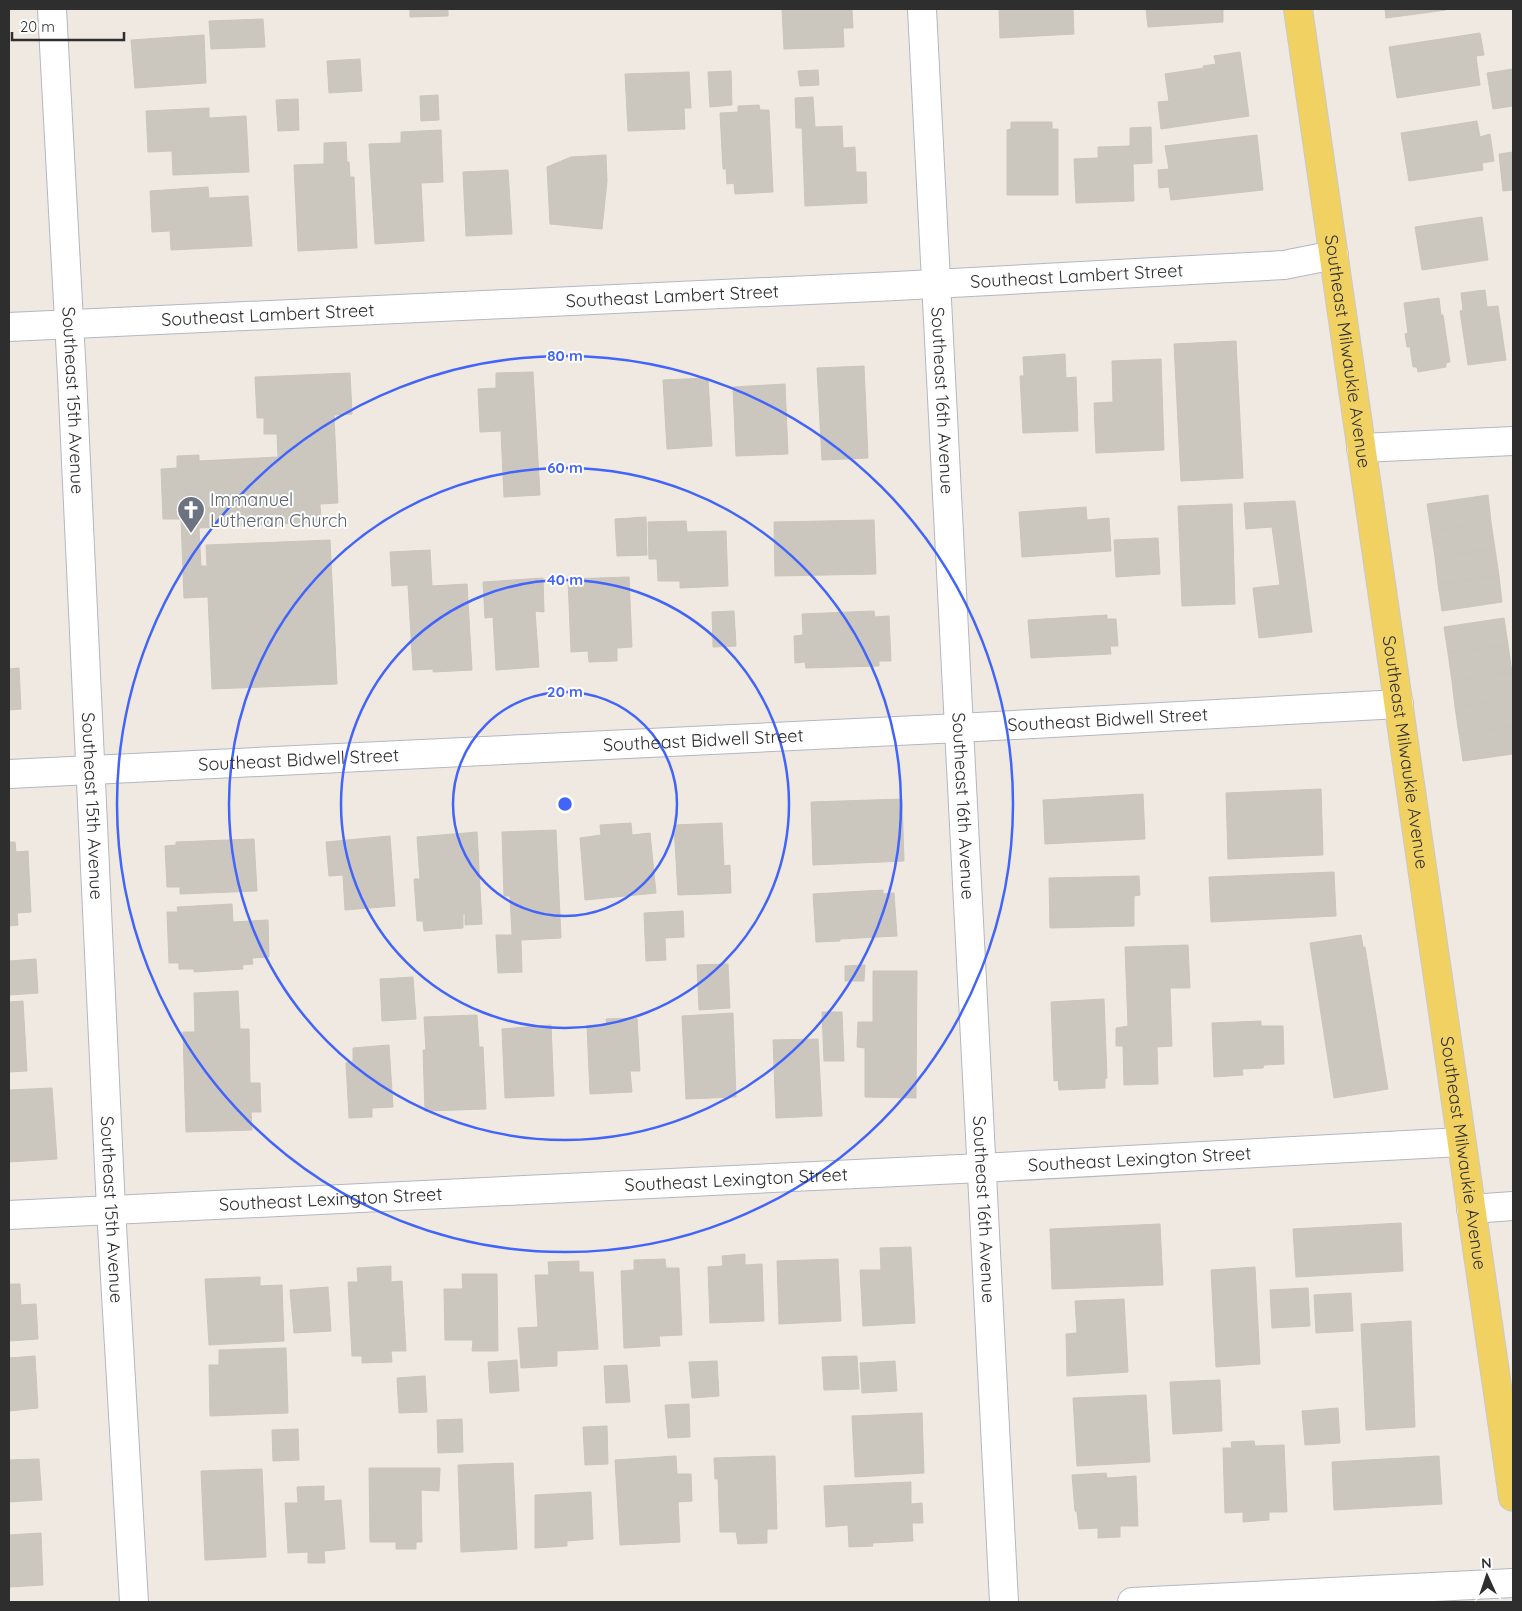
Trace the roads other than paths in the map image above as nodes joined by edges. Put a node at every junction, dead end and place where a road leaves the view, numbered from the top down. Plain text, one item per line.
1 (52, 9) edge
2 (922, 9) edge
3 (1298, 9) edge
4 (1334, 254) junction
5 (936, 284) junction
6 (69, 324) junction
7 (9, 327) edge
8 (1513, 441) edge
9 (1361, 448) junction
10 (1399, 704) junction
11 (960, 728) junction
12 (90, 769) junction
13 (9, 774) edge
14 (1461, 1142) junction
15 (981, 1168) junction
16 (1513, 1206) edge
17 (111, 1209) junction
18 (1472, 1209) junction
19 (9, 1215) edge
20 (1513, 1497) edge
21 (1513, 1583) edge
22 (134, 1602) edge
23 (1004, 1602) edge
24 (1132, 1602) edge

1 - 6 street, Southeast 15th Avenue
2 - 5 street, Southeast 16th Avenue
3 - 4 main road, Southeast Milwaukie Avenue
4 - 5 street, Southeast Lambert Street
4 - 9 main road, Southeast Milwaukie Avenue
5 - 6 street, Southeast Lambert Street
5 - 11 street, Southeast 16th Avenue
6 - 7 street, Southeast Lambert Street
6 - 12 street, Southeast 15th Avenue
8 - 9 street
9 - 10 main road, Southeast Milwaukie Avenue
10 - 11 street, Southeast Bidwell Street
10 - 14 main road, Southeast Milwaukie Avenue
11 - 12 street, Southeast Bidwell Street
11 - 15 street, Southeast 16th Avenue
12 - 13 street, Southeast Bidwell Street
12 - 17 street, Southeast 15th Avenue
14 - 15 street, Southeast Lexington Street
14 - 18 main road, Southeast Milwaukie Avenue
15 - 17 street, Southeast Lexington Street
15 - 23 street, Southeast 16th Avenue
16 - 18 street
17 - 19 street, Southeast Lexington Street
17 - 22 street, Southeast 15th Avenue
18 - 20 main road, Southeast Milwaukie Avenue
21 - 24 street

